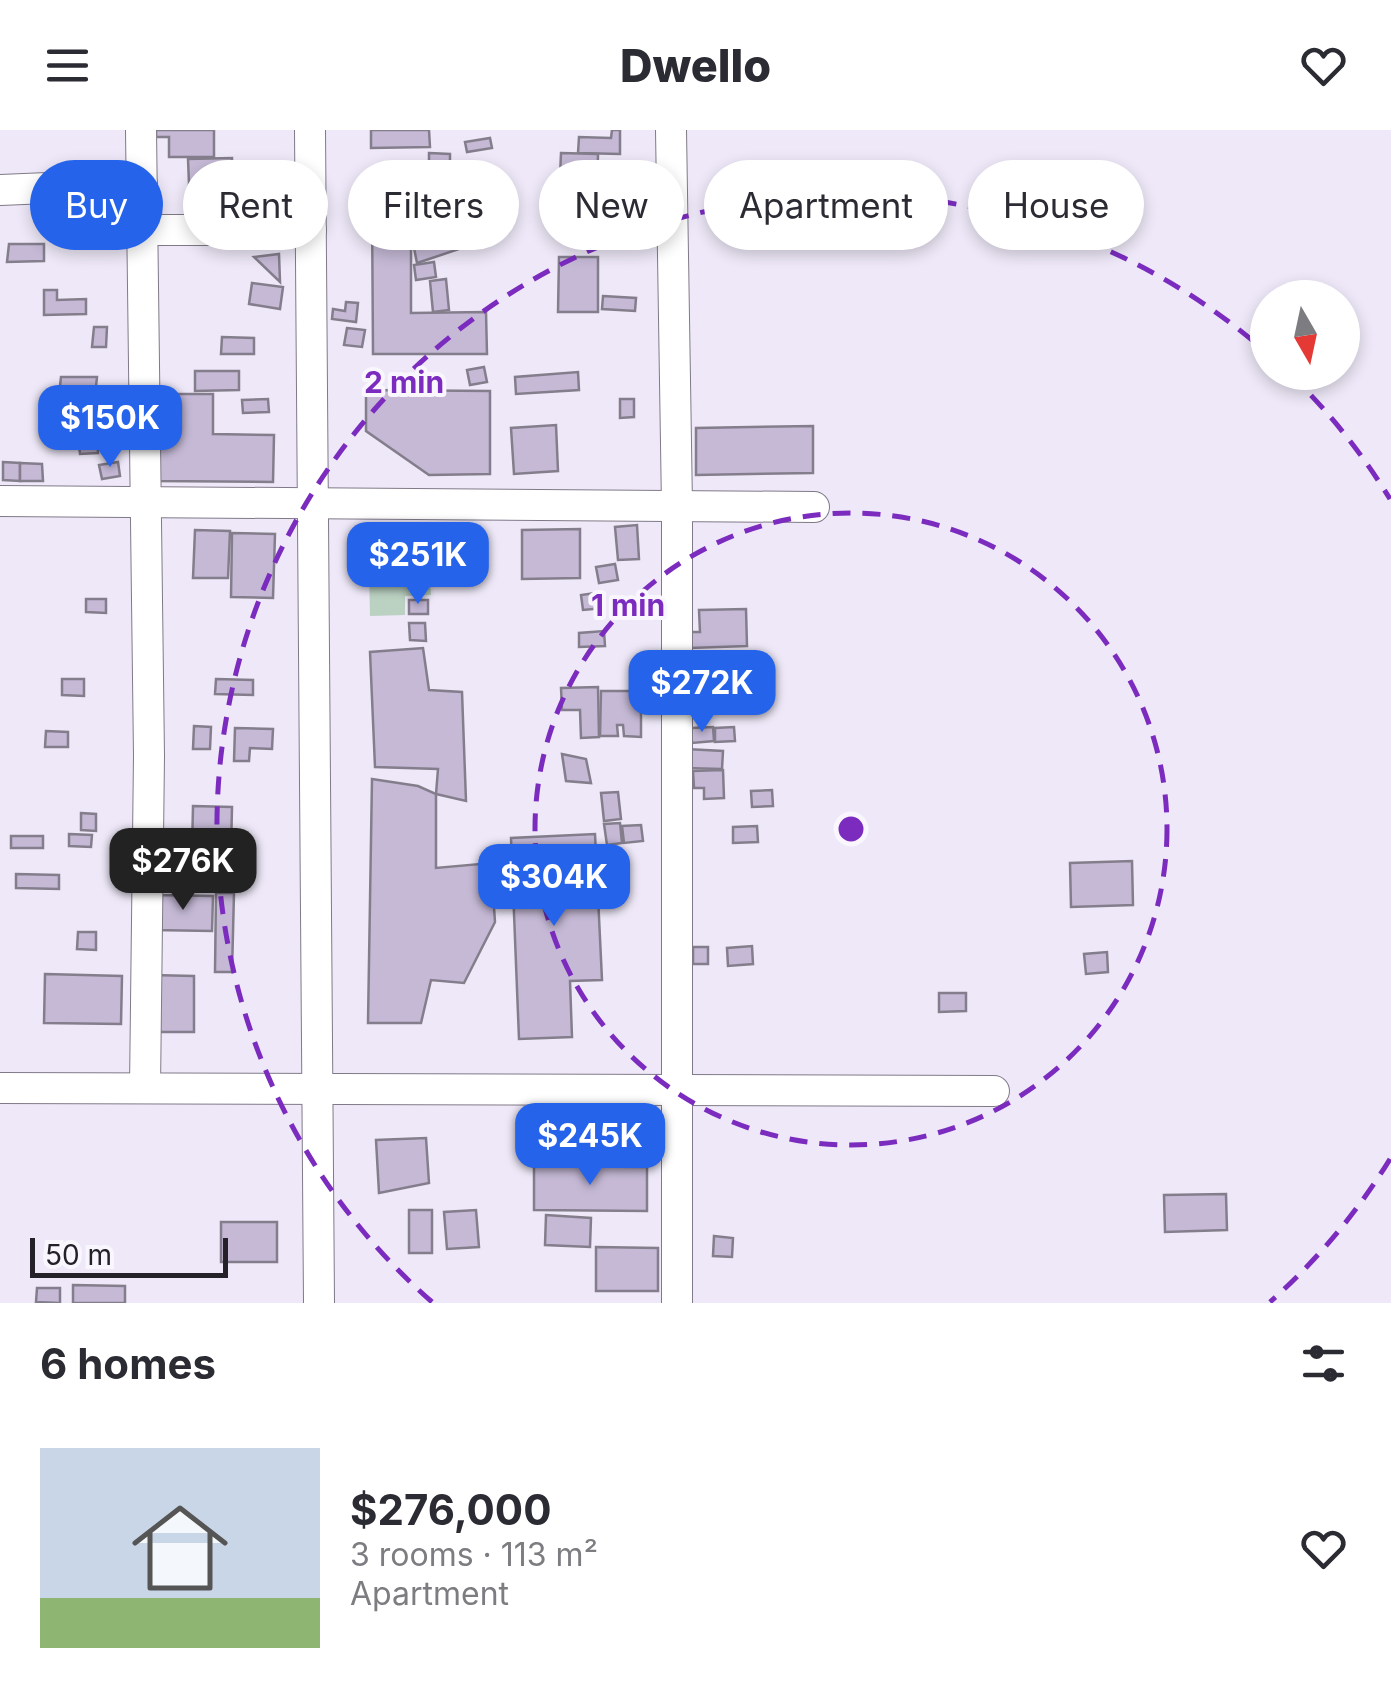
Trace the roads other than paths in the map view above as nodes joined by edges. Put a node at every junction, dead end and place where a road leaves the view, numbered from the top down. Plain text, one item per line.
1 (141, 130) edge
2 (310, 130) edge
3 (670, 130) edge
4 (142, 160) edge
5 (310, 160) edge
6 (30, 189) edge
7 (0, 190) edge
8 (142, 250) edge
9 (311, 250) edge
10 (0, 501) edge
11 (144, 502) junction
12 (313, 503) junction
13 (677, 506) junction
14 (814, 507) dead end
15 (0, 1088) edge
16 (145, 1088) junction
17 (316, 1088) junction
18 (675, 1089) junction
19 (994, 1090) dead end
20 (319, 1303) edge
21 (677, 1303) edge

1 - 4 street
2 - 5 street
3 - 13 street
6 - 7 street
8 - 11 street
9 - 12 street
10 - 11 street
11 - 12 street
11 - 16 street
12 - 13 street
12 - 17 street
13 - 14 street
13 - 18 street
15 - 16 street
16 - 17 street
17 - 18 street
17 - 20 street
18 - 19 street
18 - 21 street

